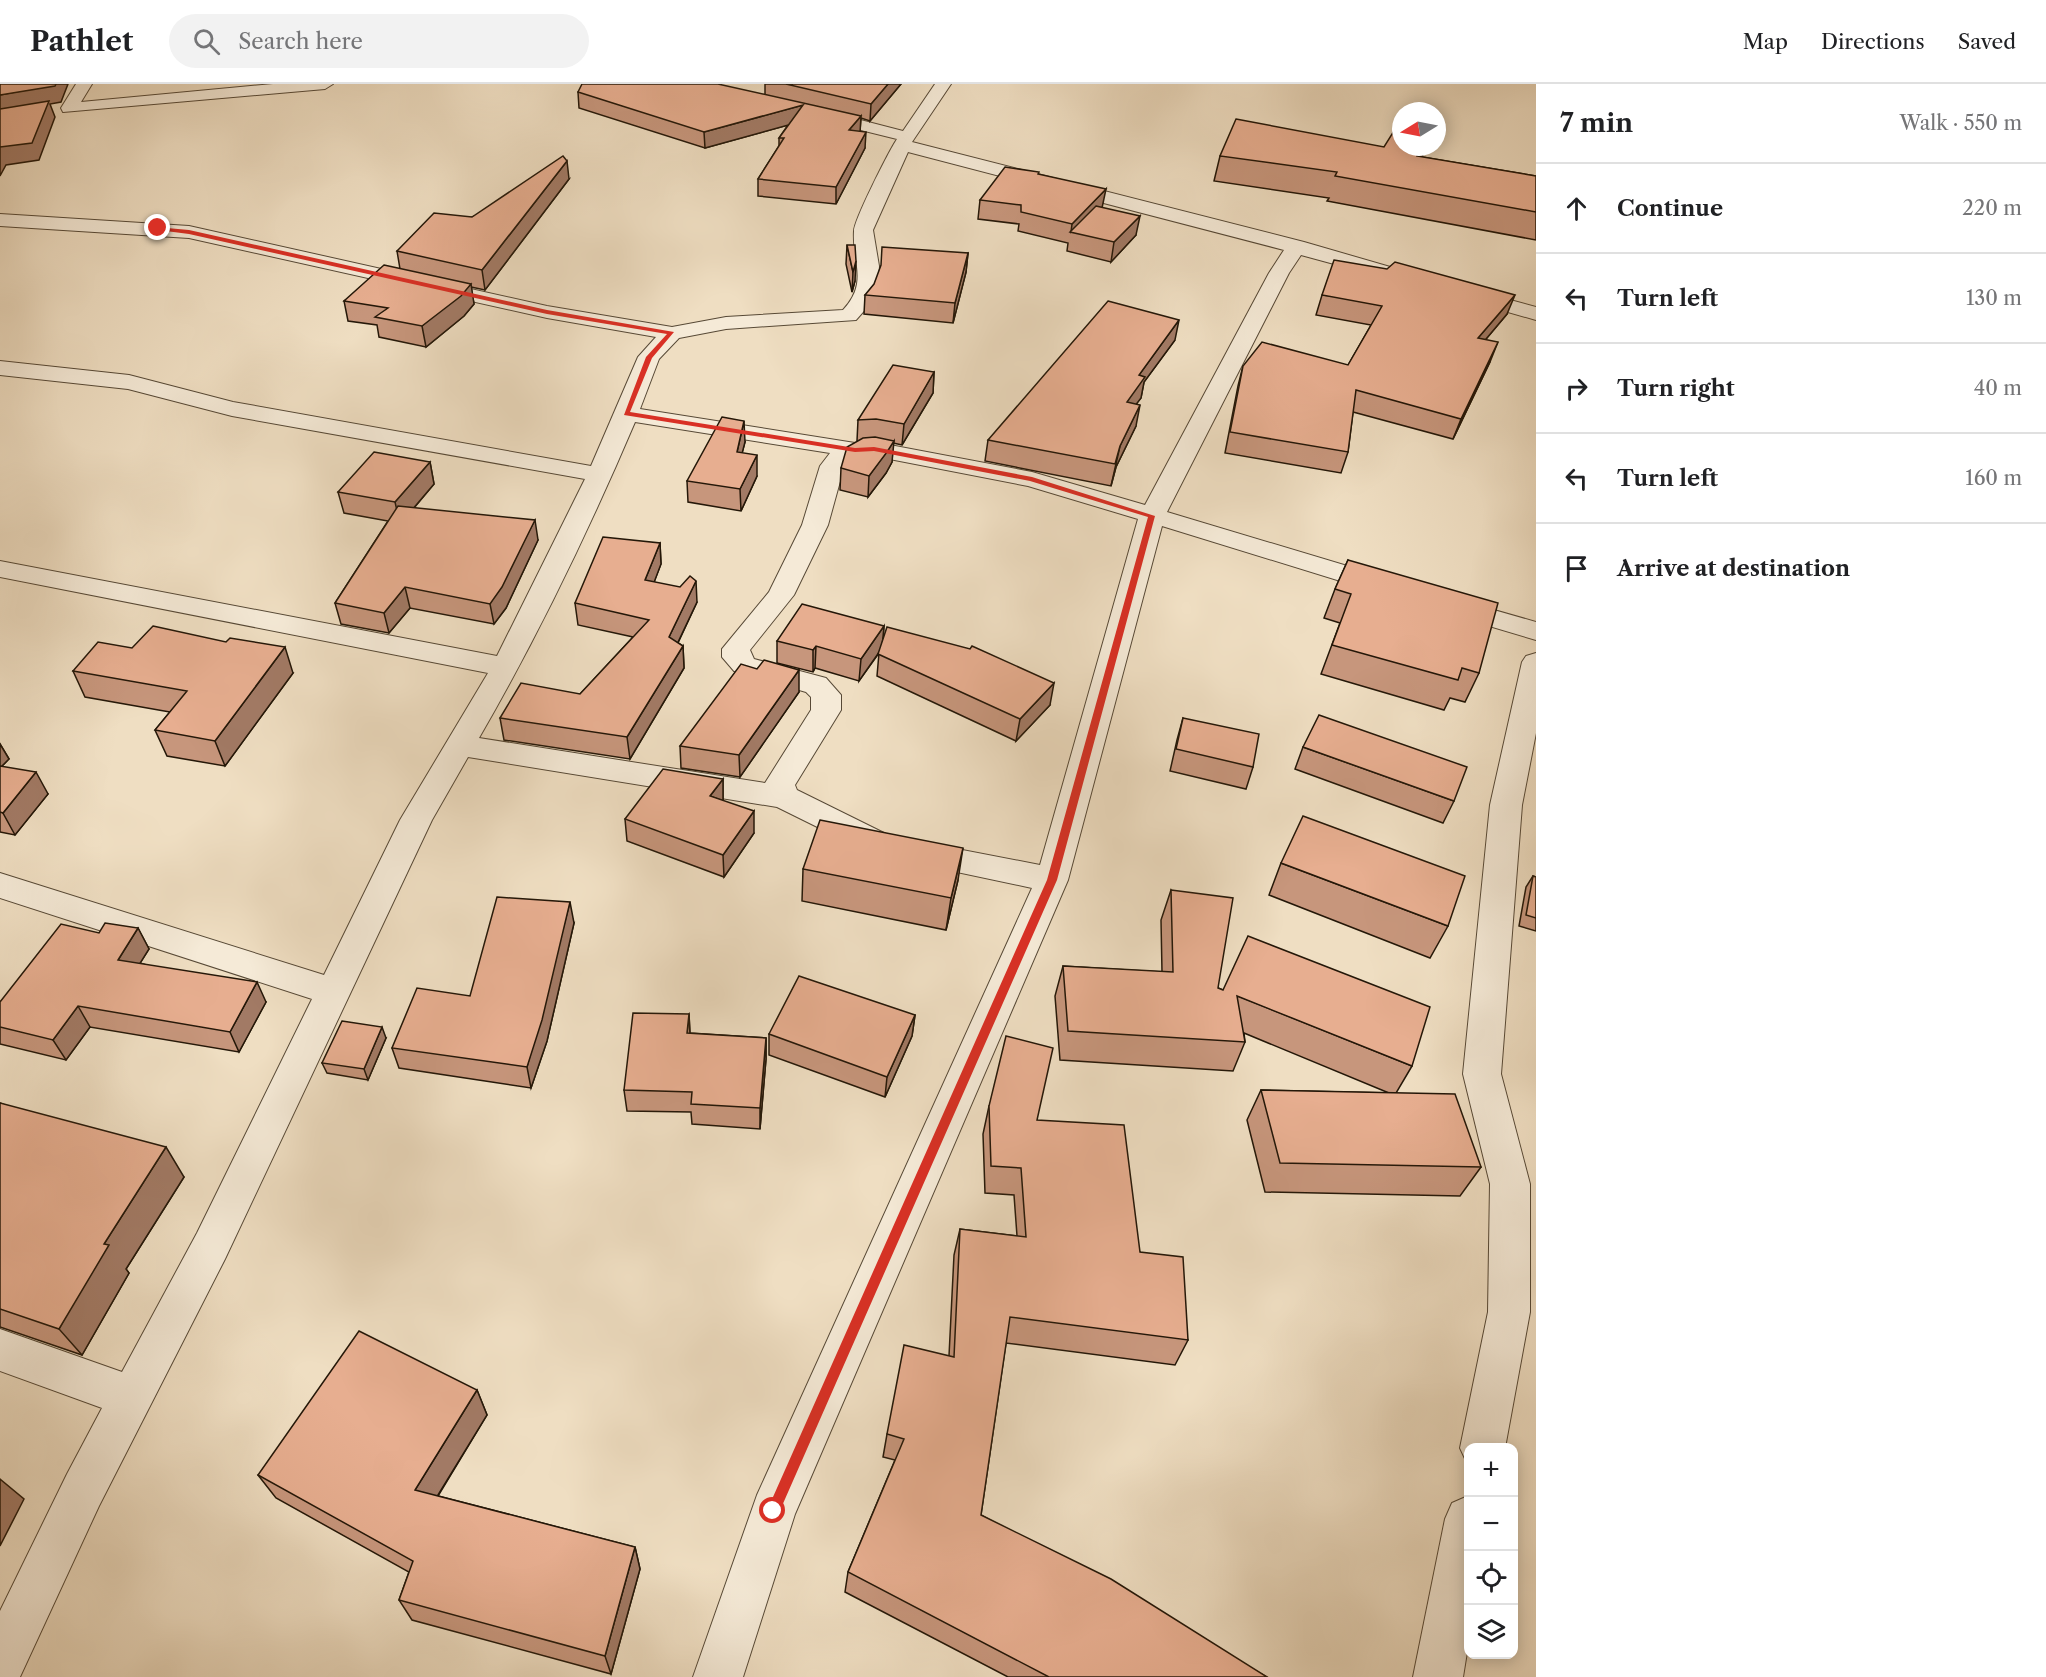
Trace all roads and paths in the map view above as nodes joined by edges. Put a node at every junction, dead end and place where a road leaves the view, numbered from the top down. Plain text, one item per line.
1 (84, 84) edge
2 (325, 84) edge
3 (943, 84) edge
4 (802, 110) edge
5 (905, 141) junction
6 (0, 220) edge
7 (1297, 246) junction
8 (1422, 282) edge
9 (1444, 289) edge
10 (1536, 314) edge
11 (672, 333) junction
12 (0, 368) edge
13 (626, 414) junction
14 (855, 450) junction
15 (597, 474) junction
16 (1152, 516) junction
17 (0, 569) edge
18 (1536, 631) edge
19 (1536, 662) edge
20 (506, 667) junction
21 (460, 745) junction
22 (784, 797) junction
23 (1052, 880) junction
24 (0, 885) edge
25 (334, 992) junction
26 (0, 1350) edge
27 (132, 1397) junction
28 (1483, 1443) edge
29 (1464, 1540) edge
30 (0, 1665) edge
31 (718, 1677) edge
32 (1438, 1677) edge

1 - 2 street
3 - 5 street
4 - 5 street
5 - 7 street
5 - 11 street
6 - 11 street
7 - 8 street
7 - 16 street
9 - 10 street
11 - 13 street
12 - 15 street
13 - 14 street
13 - 15 street
14 - 16 street
14 - 22 street
15 - 20 street
16 - 18 street
16 - 23 street
17 - 20 street
19 - 28 street
20 - 21 street
21 - 22 street
21 - 25 street
22 - 23 street
23 - 31 street
24 - 25 street
25 - 27 street
26 - 27 street
27 - 30 street
29 - 32 street

